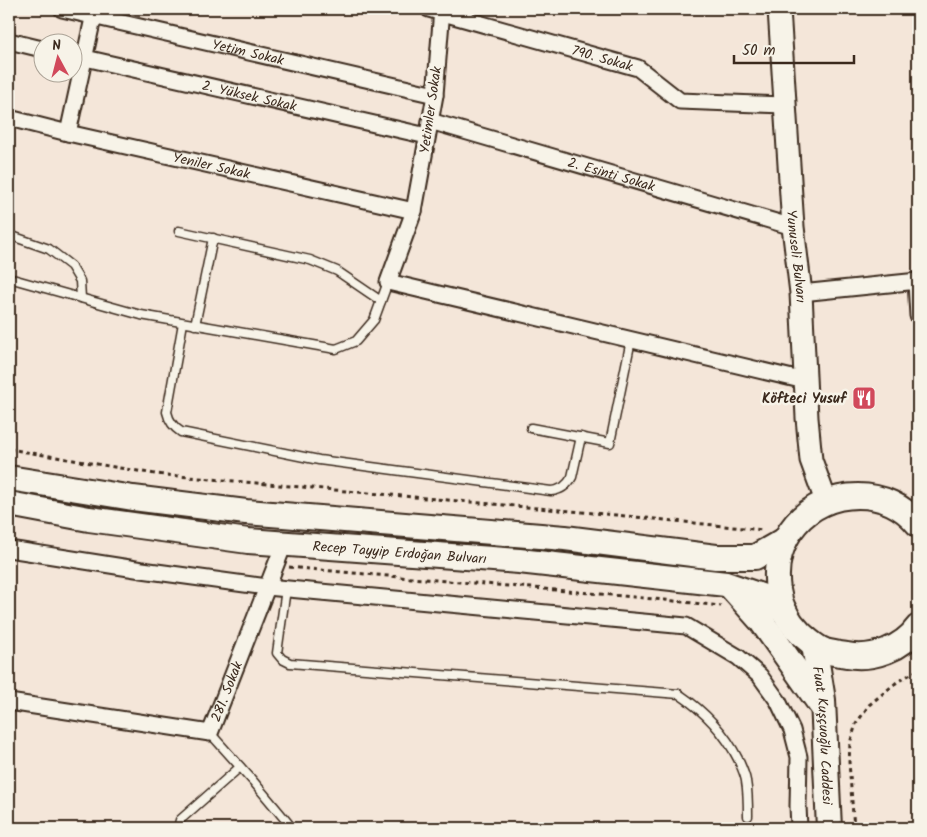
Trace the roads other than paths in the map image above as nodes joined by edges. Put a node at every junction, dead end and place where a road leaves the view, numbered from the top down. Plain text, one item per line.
1 (62, 9) edge
2 (779, 9) edge
3 (438, 10) edge
4 (94, 12) edge
5 (9, 42) edge
6 (82, 46) edge
7 (32, 47) edge
8 (82, 58) edge
9 (75, 82) edge
10 (435, 94) junction
11 (785, 105) junction
12 (9, 118) edge
13 (429, 129) junction
14 (68, 133) junction
15 (414, 212) junction
16 (793, 228) junction
17 (179, 231) dead end
18 (9, 235) edge
19 (213, 238) junction
20 (9, 278) edge
21 (388, 282) junction
22 (917, 282) edge
23 (800, 293) junction
24 (81, 298) junction
25 (381, 300) junction
26 (918, 316) edge
27 (183, 323) junction
28 (195, 325) junction
29 (631, 340) junction
30 (805, 381) junction
31 (531, 428) dead end
32 (580, 437) junction
33 (9, 478) edge
34 (826, 502) junction
35 (9, 504) edge
36 (918, 524) edge
37 (778, 535) junction
38 (9, 549) edge
39 (280, 555) junction
40 (267, 588) junction
41 (286, 589) junction
42 (727, 596) junction
43 (785, 612) junction
44 (918, 627) edge
45 (814, 645) junction
46 (9, 702) edge
47 (824, 710) junction
48 (210, 733) junction
49 (240, 767) junction
50 (748, 816) dead end
51 (178, 828) edge
52 (290, 828) edge
53 (799, 828) edge
54 (828, 828) edge

1 - 4 street, Yetim Sokak
2 - 11 main road, Yunuseli Bulvarı
3 - 10 street, Yetimler Sokak
3 - 11 street, 790. Sokak
4 - 6 street
4 - 10 street, Yetim Sokak
5 - 7 street
8 - 13 street, 2. Yüksek Sokak
9 - 14 street
10 - 13 street, Yetimler Sokak
11 - 16 main road, Yunuseli Bulvarı
12 - 14 street, Yeniler Sokak
13 - 15 street, Yetimler Sokak
13 - 16 street, 2. Esinti Sokak
14 - 15 street, Yeniler Sokak
15 - 21 street, Yetimler Sokak
16 - 23 main road, Yunuseli Bulvarı
17 - 19 lane
18 - 24 lane
19 - 25 lane
19 - 28 lane
20 - 24 lane
21 - 25 lane
21 - 29 street
22 - 23 street
22 - 26 street
23 - 30 main road, Yunuseli Bulvarı
24 - 27 lane
25 - 28 lane
27 - 28 lane
27 - 32 lane
29 - 30 street
29 - 32 lane
30 - 34 main road, Yunuseli Bulvarı
31 - 32 lane
33 - 37 main road, Recep Tayyip Erdoğan Bulvarı
34 - 36 main road
34 - 37 main road
35 - 39 main road, Recep Tayyip Erdoğan Bulvarı
37 - 43 main road
38 - 40 street
39 - 40 street, 281. Sokak
39 - 42 main road, Recep Tayyip Erdoğan Bulvarı
40 - 41 street
40 - 48 street, 281. Sokak
41 - 50 lane
41 - 53 street
42 - 43 main road, Recep Tayyip Erdoğan Bulvarı
42 - 47 main road
43 - 45 main road
44 - 45 main road
45 - 47 main road, Fuat Kuşçuoğlu Caddesi
46 - 48 street, 281. Sokak
47 - 54 main road, Fuat Kuşçuoğlu Caddesi
48 - 49 lane
49 - 51 lane
49 - 52 lane

